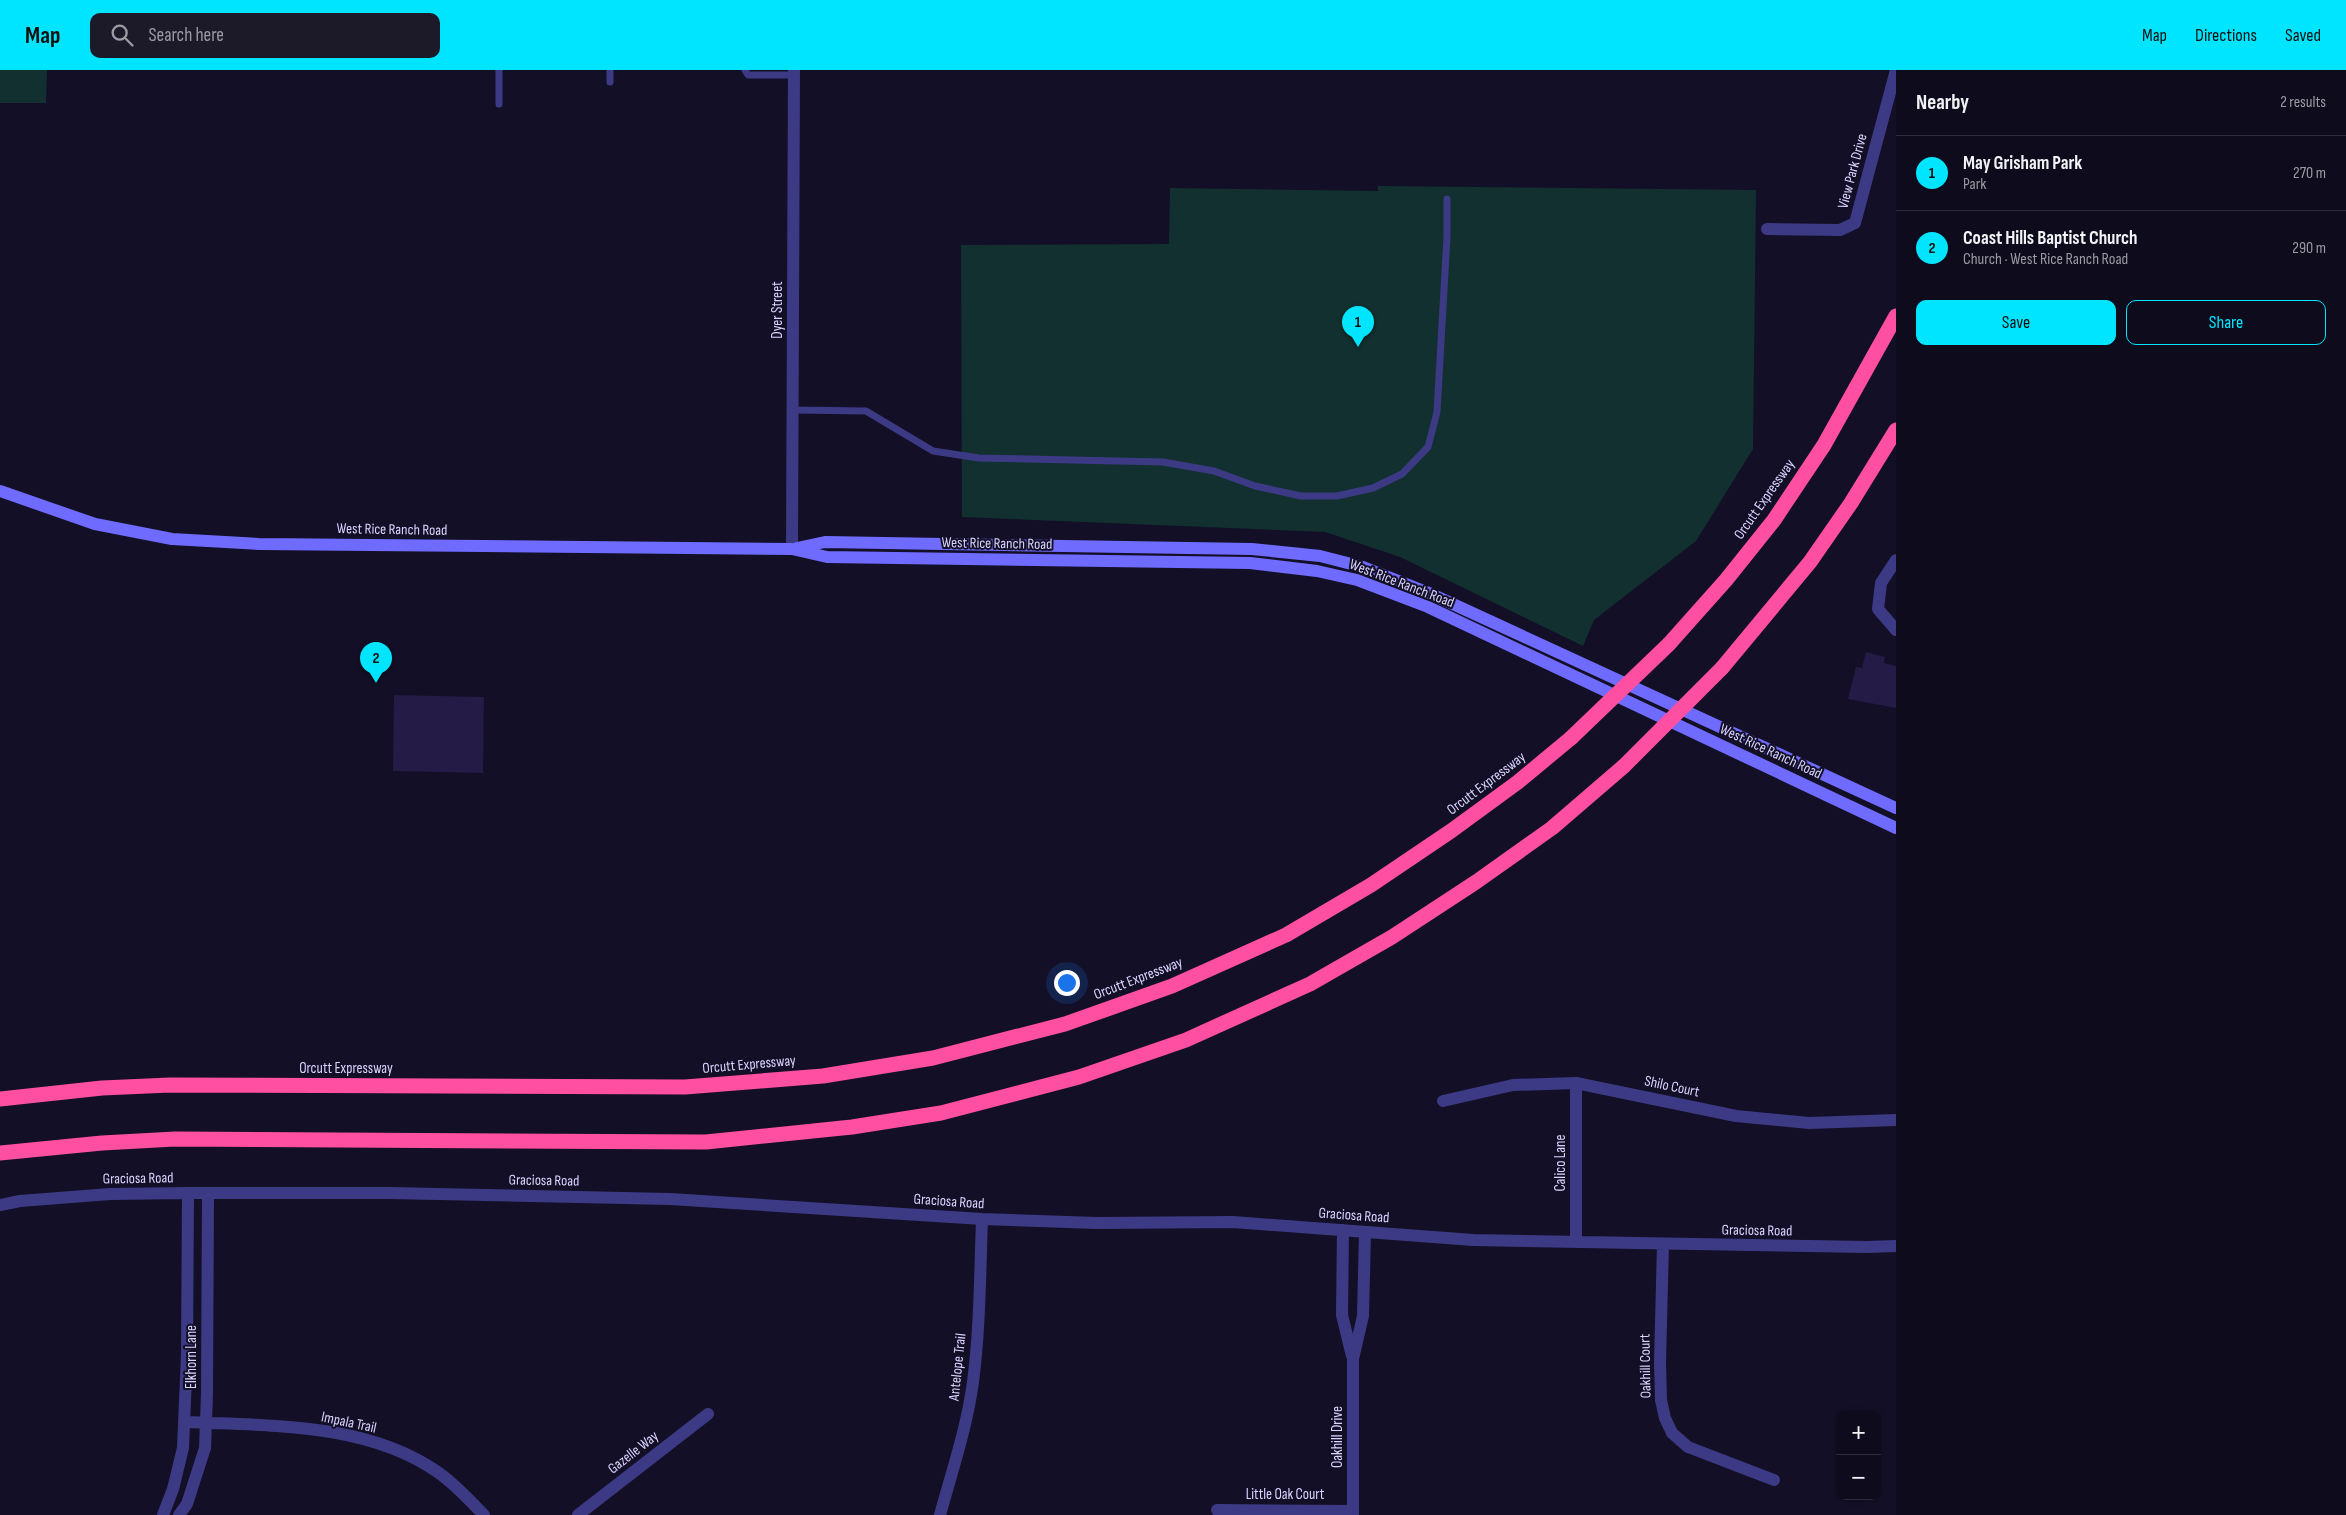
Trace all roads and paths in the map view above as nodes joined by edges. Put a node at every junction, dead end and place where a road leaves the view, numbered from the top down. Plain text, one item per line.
1 (499, 70) edge
2 (610, 70) edge
3 (745, 70) edge
4 (1896, 70) edge
5 (794, 72) edge
6 (610, 82) dead end
7 (499, 104) dead end
8 (1447, 199) dead end
9 (1767, 229) dead end
10 (1896, 316) edge
11 (793, 410) junction
12 (1896, 430) edge
13 (0, 490) edge
14 (792, 549) junction
15 (1896, 560) edge
16 (1896, 630) edge
17 (1896, 808) edge
18 (1896, 828) edge
19 (1576, 1083) junction
20 (0, 1099) edge
21 (1443, 1101) dead end
22 (1896, 1120) edge
23 (0, 1153) edge
24 (188, 1193) junction
25 (208, 1193) junction
26 (0, 1205) edge
27 (982, 1219) junction
28 (1343, 1230) junction
29 (1365, 1232) junction
30 (1576, 1242) junction
31 (1663, 1244) junction
32 (1896, 1246) edge
33 (1353, 1358) junction
34 (708, 1414) dead end
35 (184, 1422) junction
36 (206, 1423) junction
37 (1774, 1480) dead end
38 (1217, 1510) dead end
39 (1353, 1513) edge
40 (163, 1515) edge
41 (179, 1515) edge
42 (484, 1515) edge
43 (578, 1515) edge
44 (940, 1515) edge

1 - 7 lane
2 - 6 lane
3 - 5 lane
4 - 9 street, View Park Drive
5 - 11 street, Dyer Street
8 - 11 lane
10 - 20 highway, Orcutt Expressway, bridge
11 - 14 street, Dyer Street
12 - 23 highway, bridge
13 - 14 main road, West Rice Ranch Road
14 - 17 main road, West Rice Ranch Road
14 - 18 main road, West Rice Ranch Road
15 - 16 street
19 - 21 street, Shilo Court
19 - 22 street, Shilo Court
19 - 30 street, Calico Lane
24 - 25 street, Graciosa Road
24 - 26 street, Graciosa Road
24 - 35 street, Elkhorn Lane
25 - 27 street, Graciosa Road
25 - 36 street, Elkhorn Lane
27 - 28 street, Graciosa Road
27 - 44 street, Antelope Trail
28 - 29 street, Graciosa Road
28 - 33 street, Oakhill Drive
29 - 30 street, Graciosa Road
29 - 33 street, Oakhill Drive
30 - 31 street, Graciosa Road
31 - 32 street, Graciosa Road
31 - 37 street, Oakhill Court
33 - 39 street, Oakhill Drive
34 - 43 street, Gazelle Way
35 - 36 street, Impala Trail
35 - 40 street, Elkhorn Lane
36 - 41 street, Elkhorn Lane
36 - 42 street, Impala Trail
38 - 39 street, Little Oak Court

